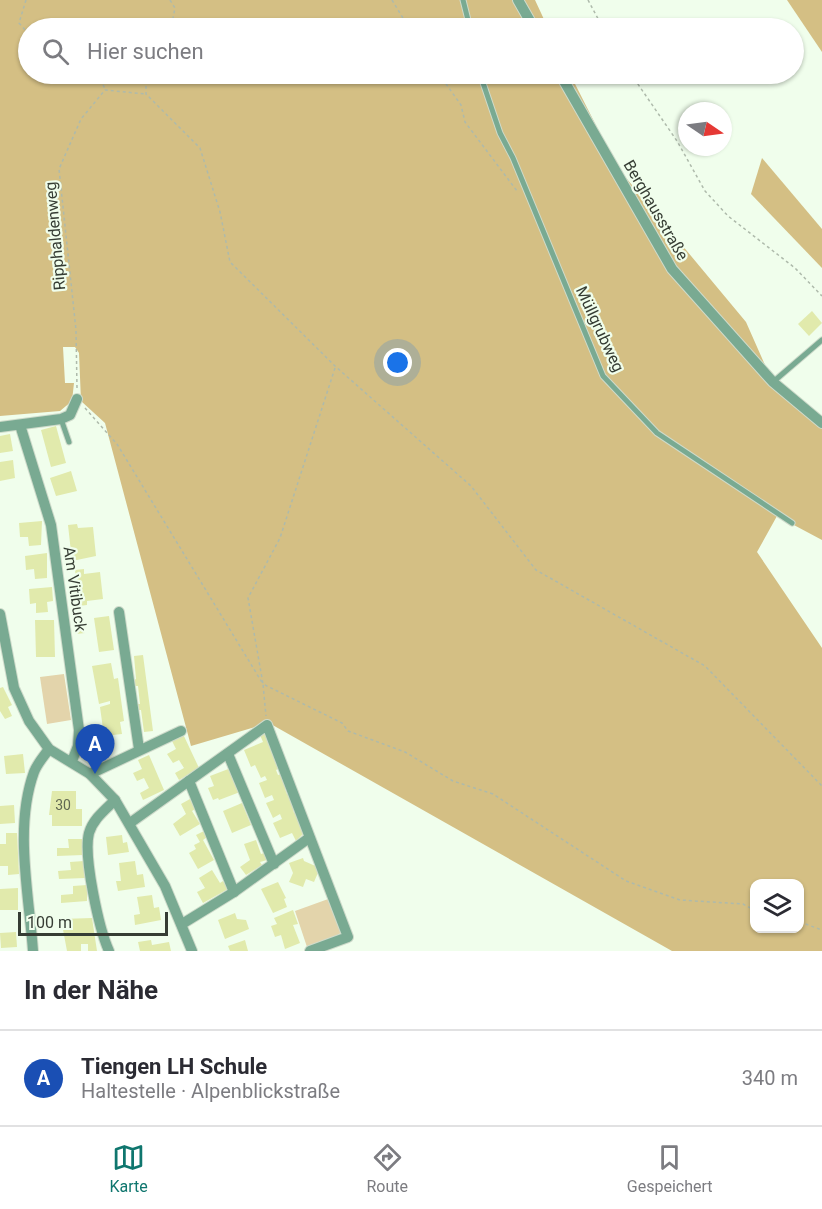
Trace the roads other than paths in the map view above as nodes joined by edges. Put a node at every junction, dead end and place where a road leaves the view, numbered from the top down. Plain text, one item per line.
1 (463, 0) edge
2 (518, 0) edge
3 (468, 18) edge
4 (528, 18) edge
5 (483, 84) edge
6 (566, 84) edge
7 (822, 340) edge
8 (773, 382) junction
9 (77, 399) road end
10 (61, 419) junction
11 (822, 423) edge
12 (20, 425) junction
13 (0, 427) edge
14 (69, 442) dead end
15 (792, 523) dead end
16 (119, 612) dead end
17 (0, 614) edge
18 (181, 731) dead end
19 (49, 749) junction
20 (139, 749) junction
21 (228, 754) junction
22 (72, 761) junction
23 (90, 774) junction
24 (189, 781) junction
25 (115, 800) junction
26 (130, 823) junction
27 (309, 838) junction
28 (274, 864) junction
29 (234, 892) junction
30 (182, 924) junction
31 (33, 951) edge
32 (109, 951) edge
33 (192, 951) edge
34 (310, 951) edge

1 - 3 lane
2 - 4 street
5 - 15 lane, Müllgrubweg
6 - 8 street, Berghausstraße
7 - 8 lane
8 - 11 street, Berghausstraße
9 - 10 street
10 - 12 street
10 - 14 lane
12 - 13 street
12 - 22 street, Am Vitibuck
16 - 20 street
17 - 19 street
18 - 20 street
19 - 22 street
19 - 31 street
20 - 23 street
21 - 24 street
21 - 27 street
21 - 28 street
22 - 23 street
23 - 25 street
24 - 26 street
24 - 29 street
25 - 26 street
25 - 32 street
26 - 30 street
27 - 28 street
27 - 34 street
28 - 29 street
29 - 30 street
30 - 33 street

